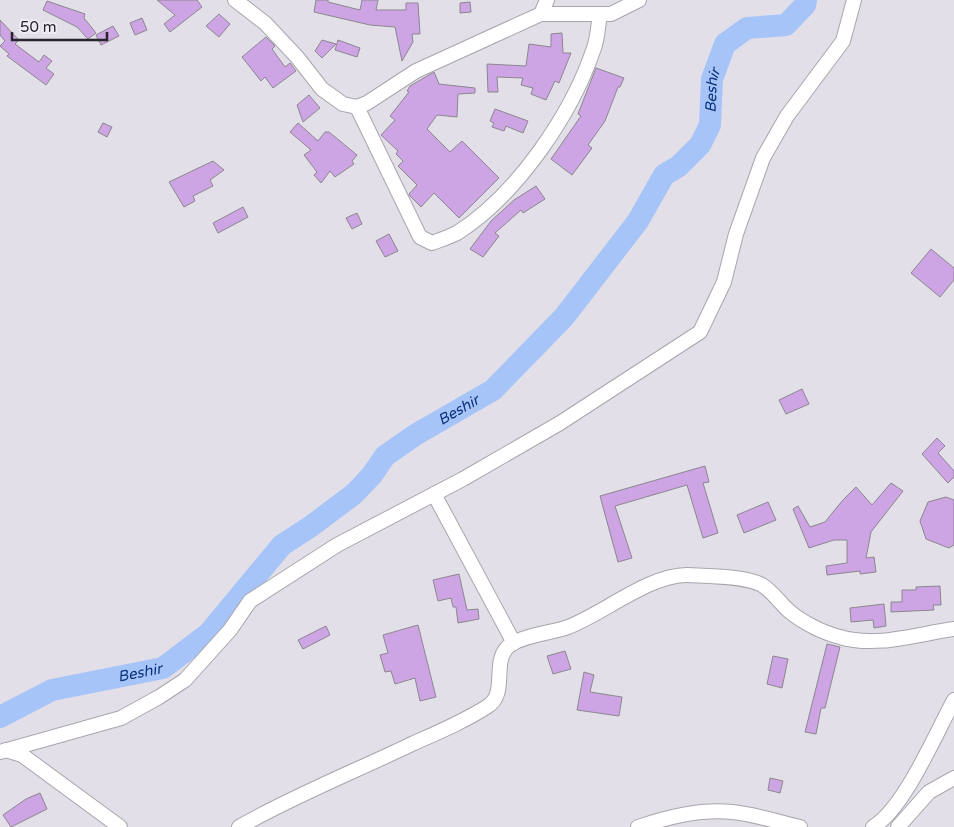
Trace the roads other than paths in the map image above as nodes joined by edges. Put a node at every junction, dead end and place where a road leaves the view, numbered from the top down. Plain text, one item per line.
1 (236, 0) edge
2 (547, 0) edge
3 (639, 0) edge
4 (854, 0) edge
5 (541, 14) junction
6 (600, 14) junction
7 (356, 107) junction
8 (434, 494) junction
9 (954, 629) edge
10 (514, 643) junction
11 (954, 700) edge
12 (3, 751) edge
13 (954, 778) edge
14 (120, 827) edge
15 (239, 827) edge
16 (638, 827) edge
17 (800, 827) edge
18 (873, 827) edge
19 (898, 827) edge

1 - 7 street
2 - 5 street
3 - 6 street
4 - 8 street
5 - 6 street
5 - 7 street
6 - 7 street
8 - 10 street
8 - 12 street
9 - 10 street
10 - 15 street
11 - 18 street
12 - 14 street
13 - 19 street
16 - 17 street

